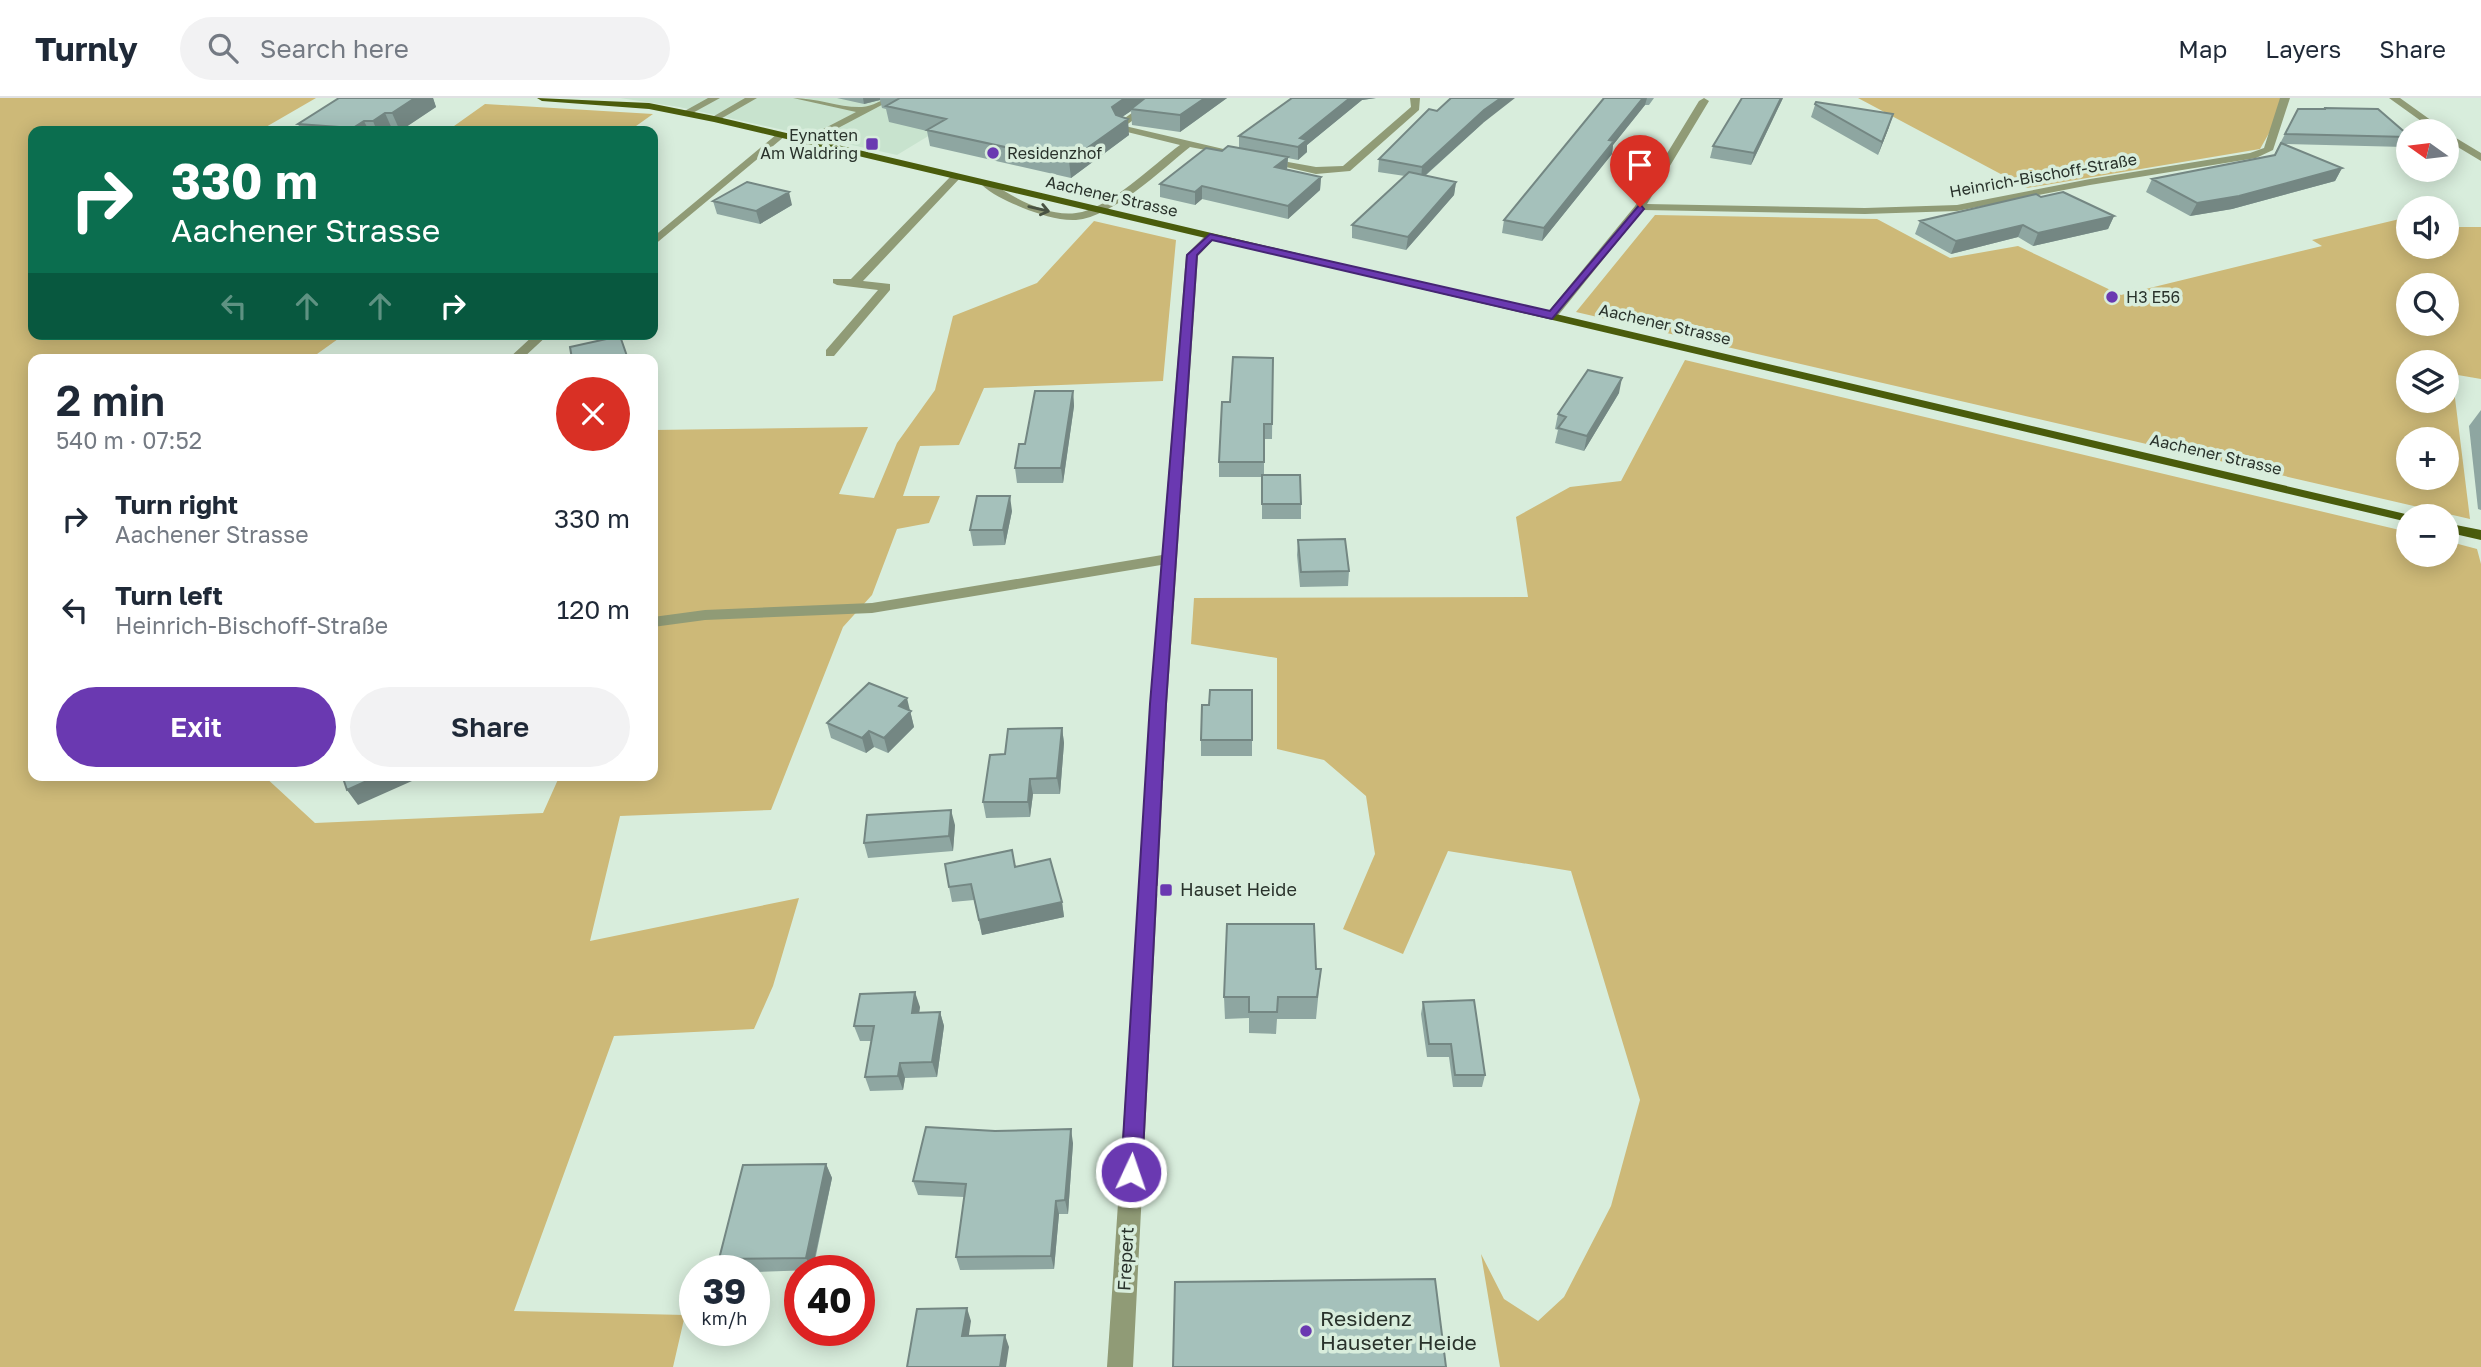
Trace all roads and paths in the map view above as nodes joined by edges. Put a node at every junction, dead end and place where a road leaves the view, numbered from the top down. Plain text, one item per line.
1 (542, 98) edge
2 (715, 98) edge
3 (752, 98) edge
4 (798, 98) edge
5 (890, 98) edge
6 (1159, 98) edge
7 (1415, 98) edge
8 (2285, 98) edge
9 (2394, 98) edge
10 (1704, 101) dead end
11 (866, 111) junction
12 (686, 113) junction
13 (714, 119) junction
14 (2424, 119) edge
15 (780, 136) junction
16 (806, 142) junction
17 (2459, 144) edge
18 (1186, 145) junction
19 (1237, 155) edge
20 (1250, 158) edge
21 (2481, 158) edge
22 (956, 177) junction
23 (986, 184) joint
24 (1640, 207) junction
25 (1096, 210) junction
26 (1210, 237) junction
27 (658, 239) edge
28 (837, 281) dead end
29 (853, 283) junction
30 (1552, 315) junction
31 (536, 340) edge
32 (830, 353) dead end
33 (520, 354) edge
34 (2396, 514) edge
35 (2459, 530) edge
36 (2481, 535) edge
37 (1168, 559) junction
38 (658, 621) edge
39 (1120, 1367) edge

1 - 12 main road
2 - 12 street
3 - 13 street
4 - 11 street
5 - 11 street
6 - 18 street
7 - 20 street
8 - 24 street, Heinrich-Bischoff-Straße
9 - 14 street
10 - 24 street
11 - 16 street
12 - 13 main road
13 - 15 main road
15 - 16 main road
15 - 27 street
16 - 22 main road
17 - 21 street
18 - 19 street
18 - 25 street
22 - 23 main road
22 - 29 street
23 - 25 street
24 - 30 street
25 - 26 main road, Aachener Strasse
26 - 30 main road, Aachener Strasse
26 - 37 street, Frepert
28 - 29 street
29 - 32 street
30 - 34 main road, Aachener Strasse
31 - 33 street
35 - 36 main road
37 - 38 street
37 - 39 street, Frepert

